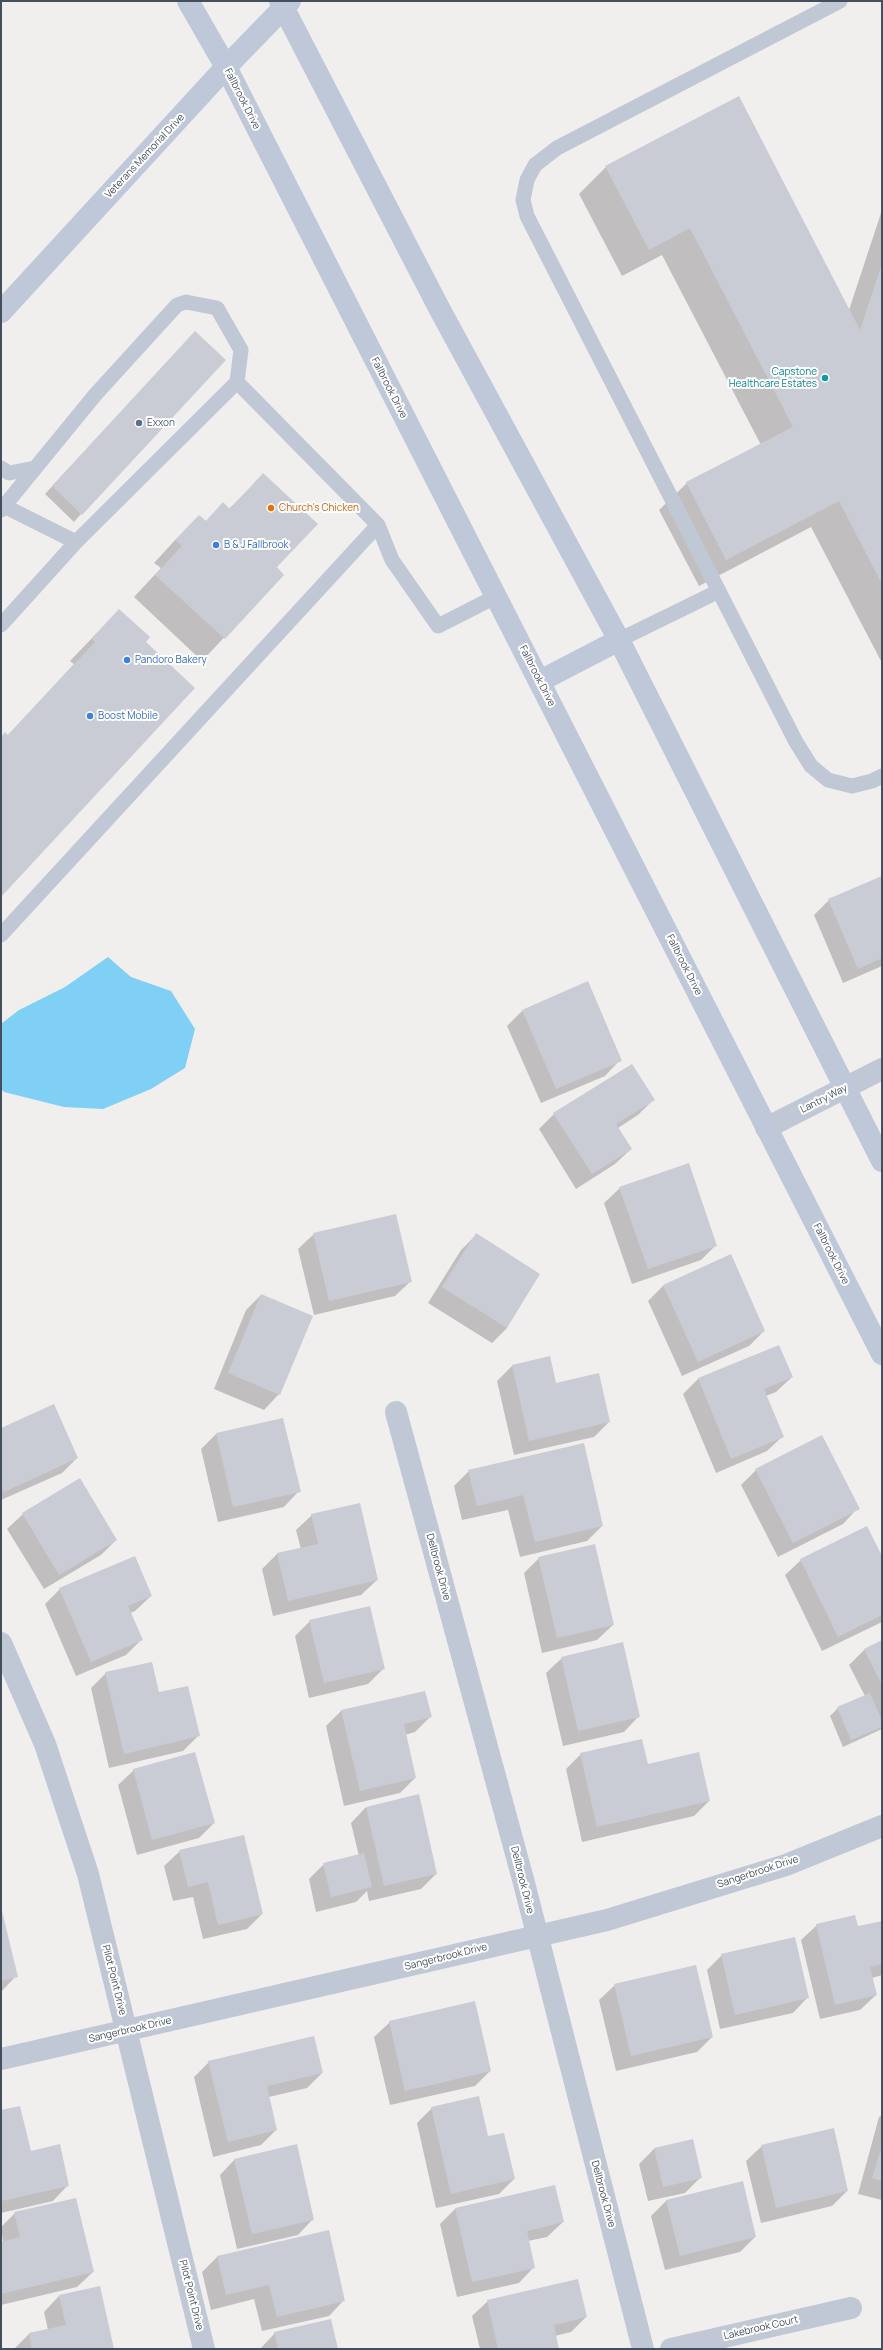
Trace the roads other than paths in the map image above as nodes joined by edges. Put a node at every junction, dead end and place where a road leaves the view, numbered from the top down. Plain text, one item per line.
1 (188, 1) edge
2 (840, 1) edge
3 (284, 3) edge
4 (226, 68) junction
5 (1, 312) edge
6 (238, 382) junction
7 (1, 468) edge
8 (35, 468) junction
9 (3, 508) edge
10 (378, 525) junction
11 (76, 542) junction
12 (719, 590) junction
13 (495, 597) junction
14 (1, 624) edge
15 (619, 640) junction
16 (540, 681) junction
17 (882, 776) edge
18 (1, 936) edge
19 (882, 1069) edge
20 (845, 1088) junction
21 (766, 1128) junction
22 (882, 1161) edge
23 (882, 1354) edge
24 (396, 1412) dead end
25 (1, 1643) edge
26 (882, 1826) edge
27 (536, 1935) junction
28 (126, 2031) junction
29 (1, 2059) edge
30 (851, 2308) dead end
31 (204, 2349) edge
32 (643, 2349) edge
33 (671, 2349) edge

1 - 4 main road, Fallbrook Drive
2 - 12 lane
3 - 4 main road, Veterans Memorial Drive
3 - 15 main road
4 - 5 main road, Veterans Memorial Drive
4 - 13 main road, Fallbrook Drive
6 - 8 lane
6 - 10 lane
6 - 11 lane
7 - 8 lane
8 - 9 lane
9 - 11 lane
10 - 13 lane
10 - 18 lane
11 - 14 lane
12 - 15 lane
12 - 17 lane
13 - 16 main road, Fallbrook Drive
15 - 16 main road
15 - 20 main road
16 - 21 main road, Fallbrook Drive
19 - 20 street, Lantry Way
20 - 21 street, Lantry Way
20 - 22 main road
21 - 23 main road, Fallbrook Drive
24 - 27 street, Dellbrook Drive
25 - 28 street, Pilot Point Drive
26 - 27 street, Sangerbrook Drive
27 - 28 street, Sangerbrook Drive
27 - 32 street, Dellbrook Drive
28 - 29 street, Sangerbrook Drive
28 - 31 street, Pilot Point Drive
30 - 33 street, Lakebrook Court

